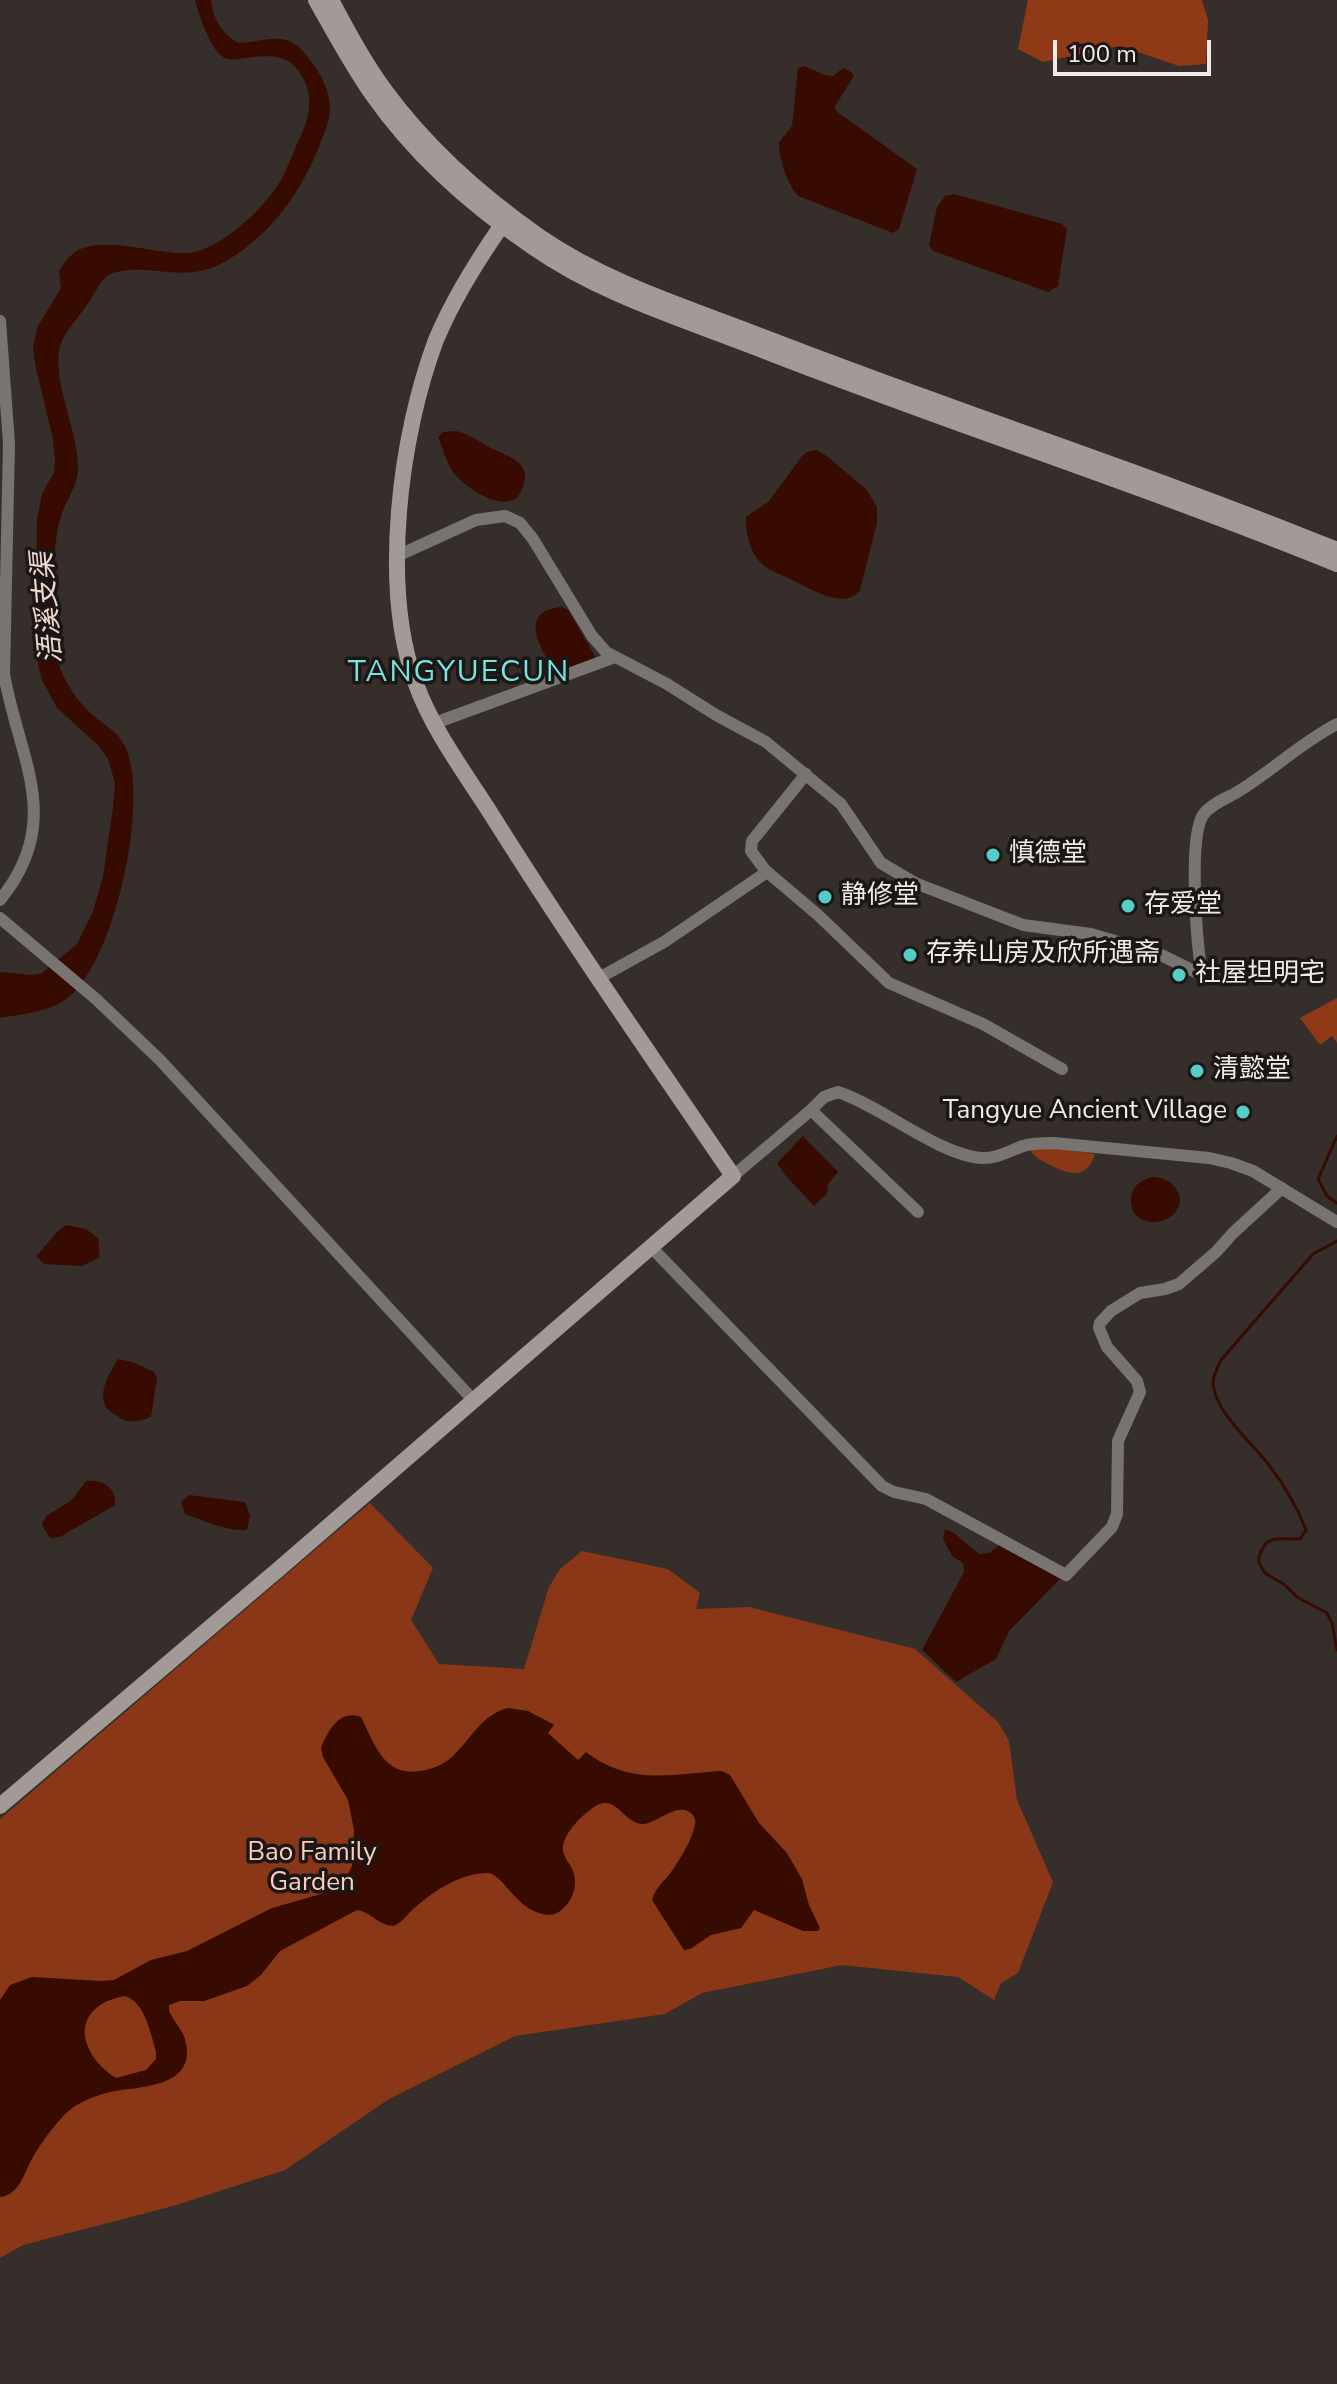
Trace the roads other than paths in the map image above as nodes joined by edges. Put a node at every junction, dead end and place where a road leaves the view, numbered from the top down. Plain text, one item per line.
1 (316, 0) edge
2 (331, 0) edge
3 (502, 225) junction
4 (0, 321) edge
5 (1337, 550) edge
6 (397, 556) junction
7 (1337, 564) edge
8 (615, 657) junction
9 (435, 723) junction
10 (1337, 724) edge
11 (806, 774) junction
12 (767, 872) junction
13 (0, 900) edge
14 (0, 918) edge
15 (599, 978) junction
16 (1062, 1069) dead end
17 (811, 1110) junction
18 (733, 1176) junction
19 (1282, 1188) junction
20 (918, 1212) dead end
21 (1337, 1222) edge
22 (651, 1247) junction
23 (474, 1401) junction
24 (0, 1806) edge

1 - 3 main road
2 - 5 main road
3 - 6 main road
3 - 7 main road
4 - 13 street
6 - 8 street
6 - 9 main road
8 - 9 street
8 - 11 street
9 - 15 main road
10 - 11 street
11 - 12 street
12 - 15 street
12 - 16 street
14 - 23 street
15 - 18 main road
17 - 18 street
17 - 19 street
17 - 20 street
18 - 22 main road
19 - 21 street
19 - 22 street
22 - 23 main road
23 - 24 main road

